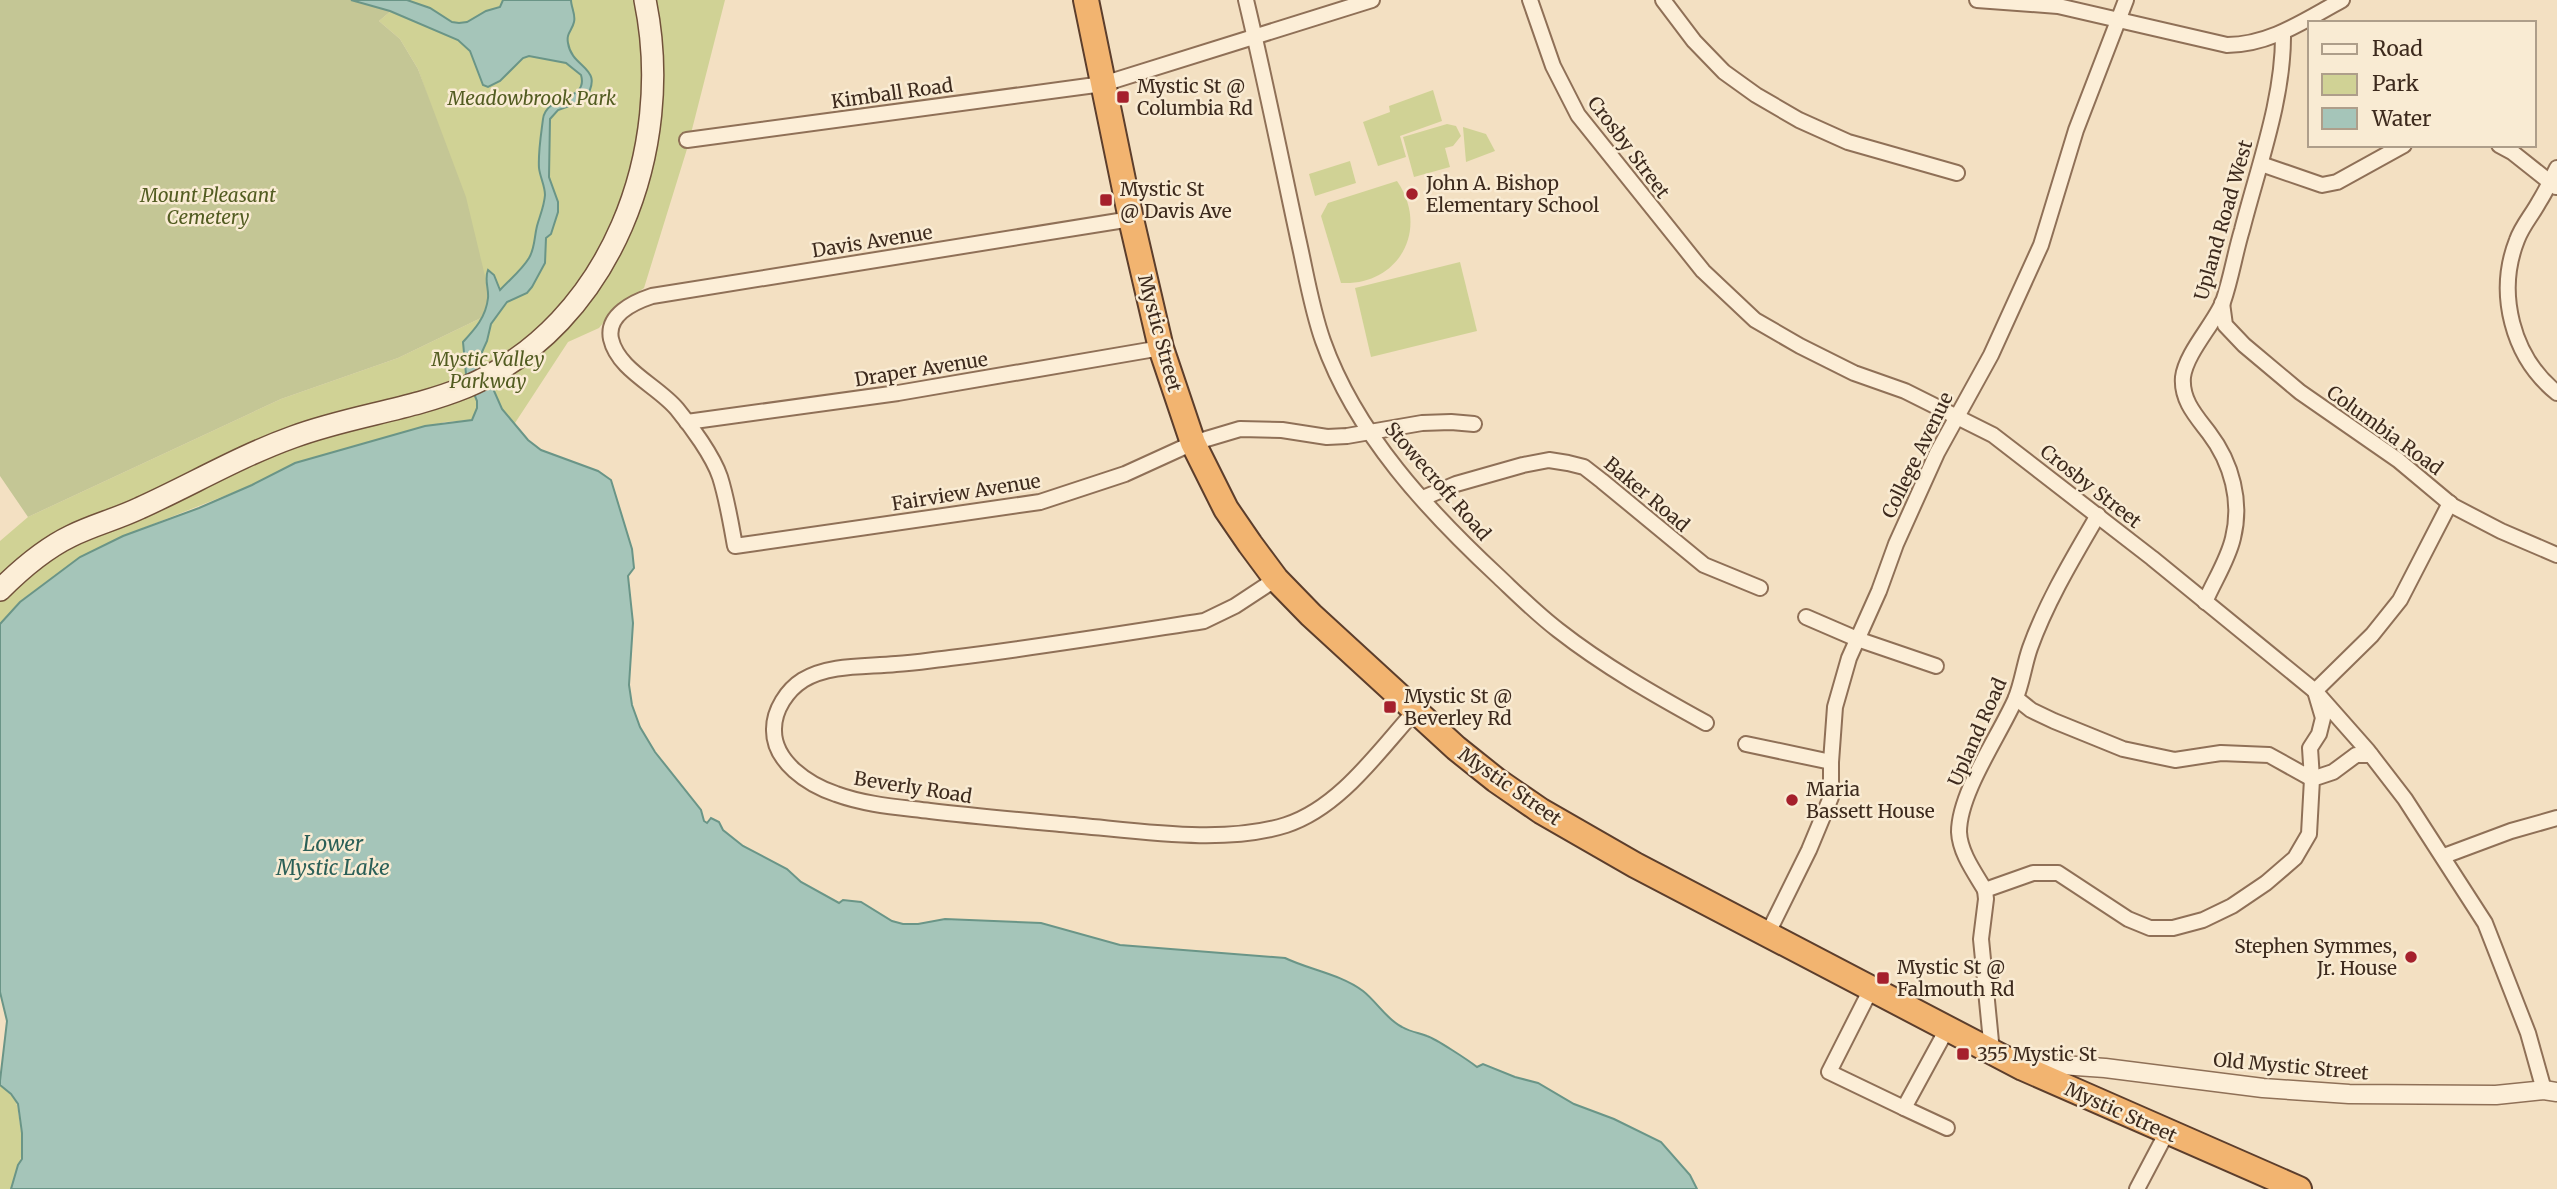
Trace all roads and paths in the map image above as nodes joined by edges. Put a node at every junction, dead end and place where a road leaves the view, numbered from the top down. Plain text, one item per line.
1 (645, 0) edge
2 (1087, 0) edge
3 (1246, 0) edge
4 (1372, 0) edge
5 (1530, 0) edge
6 (1662, 0) edge
7 (1977, 0) edge
8 (2126, 0) edge
9 (2342, 0) edge
10 (2120, 19) junction
11 (2283, 33) junction
12 (1254, 36) junction
13 (1103, 84) junction
14 (687, 140) dead end
15 (2400, 147) edge
16 (2503, 147) edge
17 (2261, 164) junction
18 (2557, 169) edge
19 (1958, 173) dead end
20 (2553, 185) edge
21 (1131, 219) junction
22 (2222, 303) junction
23 (1160, 348) junction
24 (2557, 393) edge
25 (1955, 416) junction
26 (687, 422) junction
27 (1474, 424) dead end
28 (1370, 432) junction
29 (1193, 443) junction
30 (1423, 498) junction
31 (2450, 503) junction
32 (2098, 515) junction
33 (2557, 555) edge
34 (1276, 579) junction
35 (1760, 588) dead end
36 (0, 590) edge
37 (2205, 602) junction
38 (1806, 617) dead end
39 (1857, 639) junction
40 (1936, 667) dead end
41 (2315, 691) junction
42 (2016, 698) junction
43 (1415, 712) junction
44 (1706, 723) dead end
45 (1746, 744) dead end
46 (2371, 755) junction
47 (1831, 762) junction
48 (2312, 779) junction
49 (2557, 818) edge
50 (2444, 856) junction
51 (1985, 891) junction
52 (1768, 933) junction
53 (1871, 989) junction
54 (1947, 1029) junction
55 (1992, 1052) junction
56 (2023, 1068) junction
57 (2551, 1091) edge
58 (1904, 1108) junction
59 (1947, 1128) dead end
60 (2167, 1132) junction
61 (2137, 1189) edge
62 (2299, 1189) edge

1 - 36 main road
2 - 13 highway, Mystic Street
3 - 12 street, Stowecroft Road
4 - 12 street
5 - 25 street, Crosby Street
6 - 19 street
7 - 10 street
8 - 10 street, College Avenue
9 - 11 street
10 - 11 street
10 - 25 street, College Avenue
11 - 17 street, Upland Road West
12 - 13 street
12 - 28 street, Stowecroft Road
13 - 14 street, Kimball Road
13 - 21 highway, Mystic Street
15 - 17 street
16 - 20 street
17 - 22 street, Upland Road West
18 - 20 street
20 - 24 street
21 - 23 highway, Mystic Street
21 - 26 street, Davis Avenue
22 - 31 street, Columbia Road
22 - 37 street, Upland Road West
23 - 26 street, Draper Avenue
23 - 29 highway, Mystic Street
25 - 32 street, Crosby Street
25 - 39 street, College Avenue
26 - 29 street, Fairview Avenue
27 - 28 street, Fairview Avenue
28 - 29 street, Fairview Avenue
28 - 30 street, Stowecroft Road
29 - 34 highway, Mystic Street
30 - 35 street, Baker Road
30 - 44 street, Stowecroft Road
31 - 33 street, Columbia Road
31 - 41 street
32 - 37 street, Crosby Street
32 - 42 street, Upland Road
34 - 43 highway, Mystic Street
34 - 43 street, Beverly Road
37 - 41 street, Crosby Street
38 - 39 street
39 - 40 street
39 - 47 street, College Avenue
41 - 46 street, Crosby Street
41 - 48 street
42 - 48 street
42 - 51 street, Upland Road
43 - 52 highway, Mystic Street
45 - 47 street
46 - 48 street
46 - 50 street, Crosby Street
47 - 52 street, College Avenue
48 - 51 street
49 - 50 street
50 - 57 street, Crosby Street
51 - 55 street
52 - 53 highway, Mystic Street
53 - 54 highway, Mystic Street
53 - 58 street
54 - 55 highway, Mystic Street
54 - 58 street
55 - 56 highway, Mystic Street
56 - 57 street, Old Mystic Street
56 - 60 highway, Mystic Street
58 - 59 street
60 - 61 street
60 - 62 highway, Mystic Street

